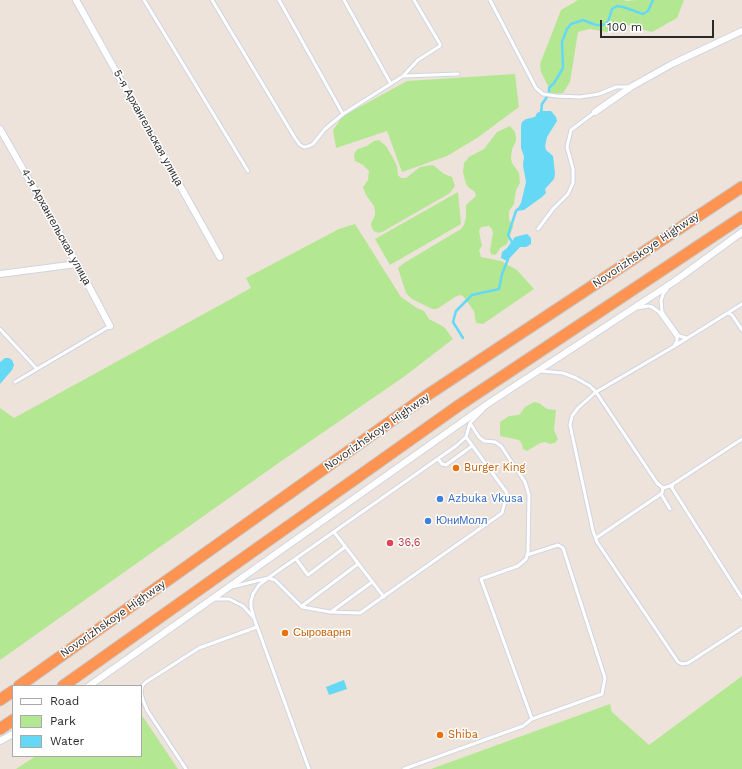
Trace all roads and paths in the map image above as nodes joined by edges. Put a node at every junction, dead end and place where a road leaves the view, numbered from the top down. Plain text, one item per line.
1 (76, 0) edge
2 (144, 0) edge
3 (212, 0) edge
4 (279, 0) edge
5 (344, 0) edge
6 (414, 0) edge
7 (490, 0) edge
8 (742, 31) edge
9 (458, 74) dead end
10 (403, 76) junction
11 (391, 84) junction
12 (631, 87) junction
13 (595, 112) joint
14 (344, 114) junction
15 (0, 128) edge
16 (248, 171) dead end
17 (742, 187) edge
18 (742, 216) edge
19 (538, 229) dead end
20 (742, 232) edge
21 (220, 257) dead end
22 (77, 264) junction
23 (0, 274) edge
24 (675, 281) junction
25 (742, 304) edge
26 (631, 309) junction
27 (726, 314) junction
28 (110, 326) joint
29 (0, 329) edge
30 (742, 330) edge
31 (688, 338) junction
32 (673, 347) junction
33 (37, 369) junction
34 (538, 371) junction
35 (15, 382) dead end
36 (596, 392) junction
37 (489, 403) junction
38 (470, 424) junction
39 (466, 437) junction
40 (742, 440) edge
41 (472, 446) junction
42 (438, 459) junction
43 (673, 484) junction
44 (663, 488) junction
45 (661, 494) junction
46 (670, 508) dead end
47 (334, 532) junction
48 (596, 538) junction
49 (346, 547) junction
50 (527, 555) junction
51 (296, 559) junction
52 (358, 564) junction
53 (268, 578) junction
54 (372, 582) junction
55 (226, 589) junction
56 (384, 597) junction
57 (742, 598) edge
58 (211, 599) junction
59 (302, 606) junction
60 (330, 612) junction
61 (254, 618) junction
62 (257, 627) junction
63 (742, 628) edge
64 (20, 685) edge
65 (64, 685) edge
66 (90, 685) edge
67 (12, 691) edge
68 (0, 700) edge
69 (532, 719) junction
70 (12, 721) edge
71 (0, 729) edge
72 (12, 735) edge
73 (0, 741) edge
74 (186, 769) edge
75 (309, 769) edge
76 (404, 769) edge

1 - 21 street, 5-я Архангельская улица
2 - 16 lane
3 - 14 lane
4 - 14 lane
5 - 11 lane
6 - 10 lane
7 - 12 lane
8 - 12 street
9 - 10 lane
10 - 11 lane
11 - 14 lane
12 - 13 street
13 - 19 lane
15 - 22 street, 4-я Архангельская улица
17 - 64 highway, Novorizhskoye Highway
18 - 65 highway
20 - 24 street
22 - 23 street
22 - 28 street, 4-я Архангельская улица
24 - 26 street
24 - 31 lane
25 - 27 lane
26 - 32 lane
26 - 34 street
27 - 30 lane
27 - 31 lane
28 - 33 lane
29 - 33 lane
31 - 32 lane
32 - 36 lane
33 - 35 lane
34 - 36 lane
34 - 37 street
36 - 44 lane
36 - 48 lane
37 - 38 lane
37 - 55 street
38 - 39 lane
38 - 50 lane
39 - 41 lane
39 - 42 lane
40 - 43 lane
41 - 42 lane
41 - 56 lane
42 - 47 lane
43 - 44 lane
43 - 57 lane
44 - 45 lane
45 - 46 lane
45 - 48 lane
47 - 49 lane
47 - 51 lane
48 - 63 lane
49 - 51 lane
49 - 52 lane
50 - 69 lane
50 - 69 lane
51 - 53 lane
52 - 54 lane
52 - 59 lane
53 - 55 lane
53 - 59 lane
53 - 61 lane
54 - 56 lane
54 - 60 lane
55 - 58 street
56 - 60 lane
58 - 61 lane
58 - 66 street
59 - 60 lane
61 - 62 lane
62 - 74 lane
62 - 75 lane
67 - 68 highway
69 - 76 lane
70 - 71 highway
72 - 73 street

